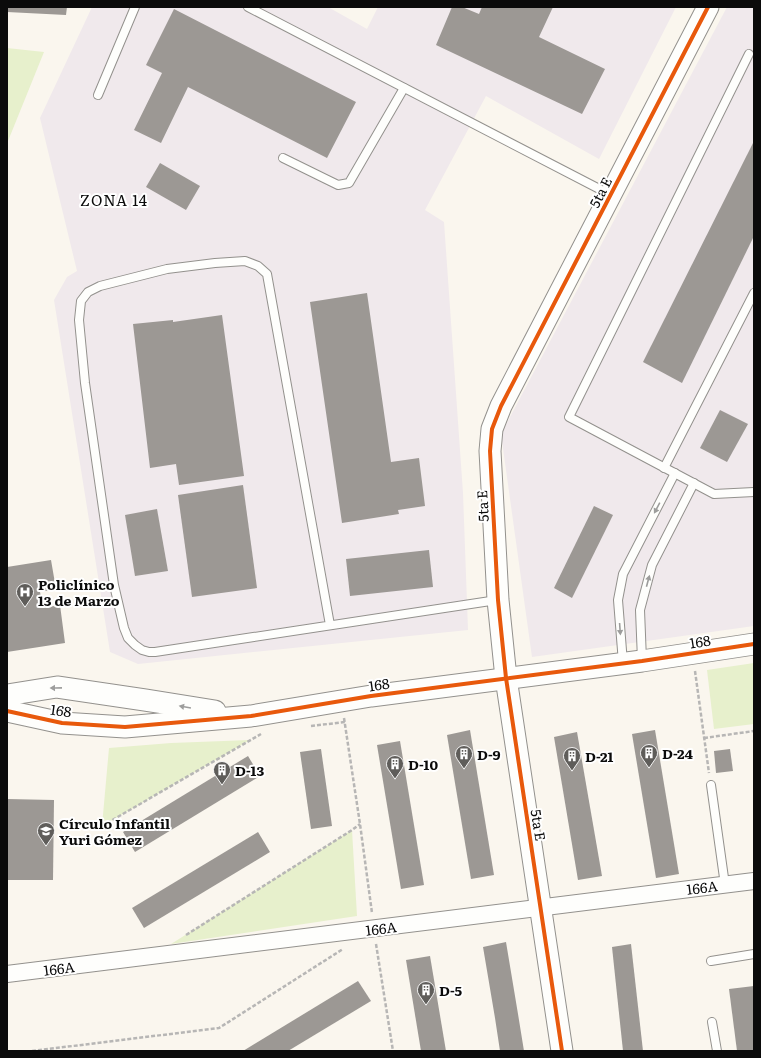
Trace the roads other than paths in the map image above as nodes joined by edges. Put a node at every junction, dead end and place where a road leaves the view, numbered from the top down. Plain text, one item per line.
1 (136, 7) edge
2 (248, 7) edge
3 (708, 7) edge
4 (749, 54) dead end
5 (404, 88) junction
6 (98, 95) dead end
7 (283, 158) dead end
8 (611, 195) junction
9 (754, 293) edge
10 (664, 468) junction
11 (675, 474) junction
12 (694, 483) junction
13 (754, 492) edge
14 (498, 600) junction
15 (330, 625) junction
16 (754, 644) edge
17 (632, 662) junction
18 (506, 678) junction
19 (7, 694) edge
20 (7, 711) edge
21 (257, 724) junction
22 (711, 784) road end
23 (754, 882) edge
24 (725, 884) junction
25 (540, 908) junction
26 (754, 954) edge
27 (711, 961) dead end
28 (7, 974) edge
29 (712, 1022) dead end
30 (562, 1051) edge
31 (717, 1051) edge

1 - 6 lane
2 - 5 lane
3 - 8 street, 5ta E
4 - 10 lane
5 - 7 lane
5 - 8 lane
8 - 14 street, 5ta E
9 - 10 lane
10 - 11 lane
11 - 12 lane
11 -> 17 lane
12 - 13 lane
17 -> 12 lane
14 - 15 lane
14 - 18 street, 5ta E
15 - 15 lane
16 - 17 street, 168
17 - 18 street, 168
18 - 21 street, 168
18 - 25 street, 5ta E
21 -> 19 street, 168
20 - 21 street, 168
22 - 24 lane
23 - 24 street, 166A
24 - 25 street, 166A
25 - 28 street, 166A
25 - 30 street, 5ta E
26 - 27 lane
29 - 31 lane

